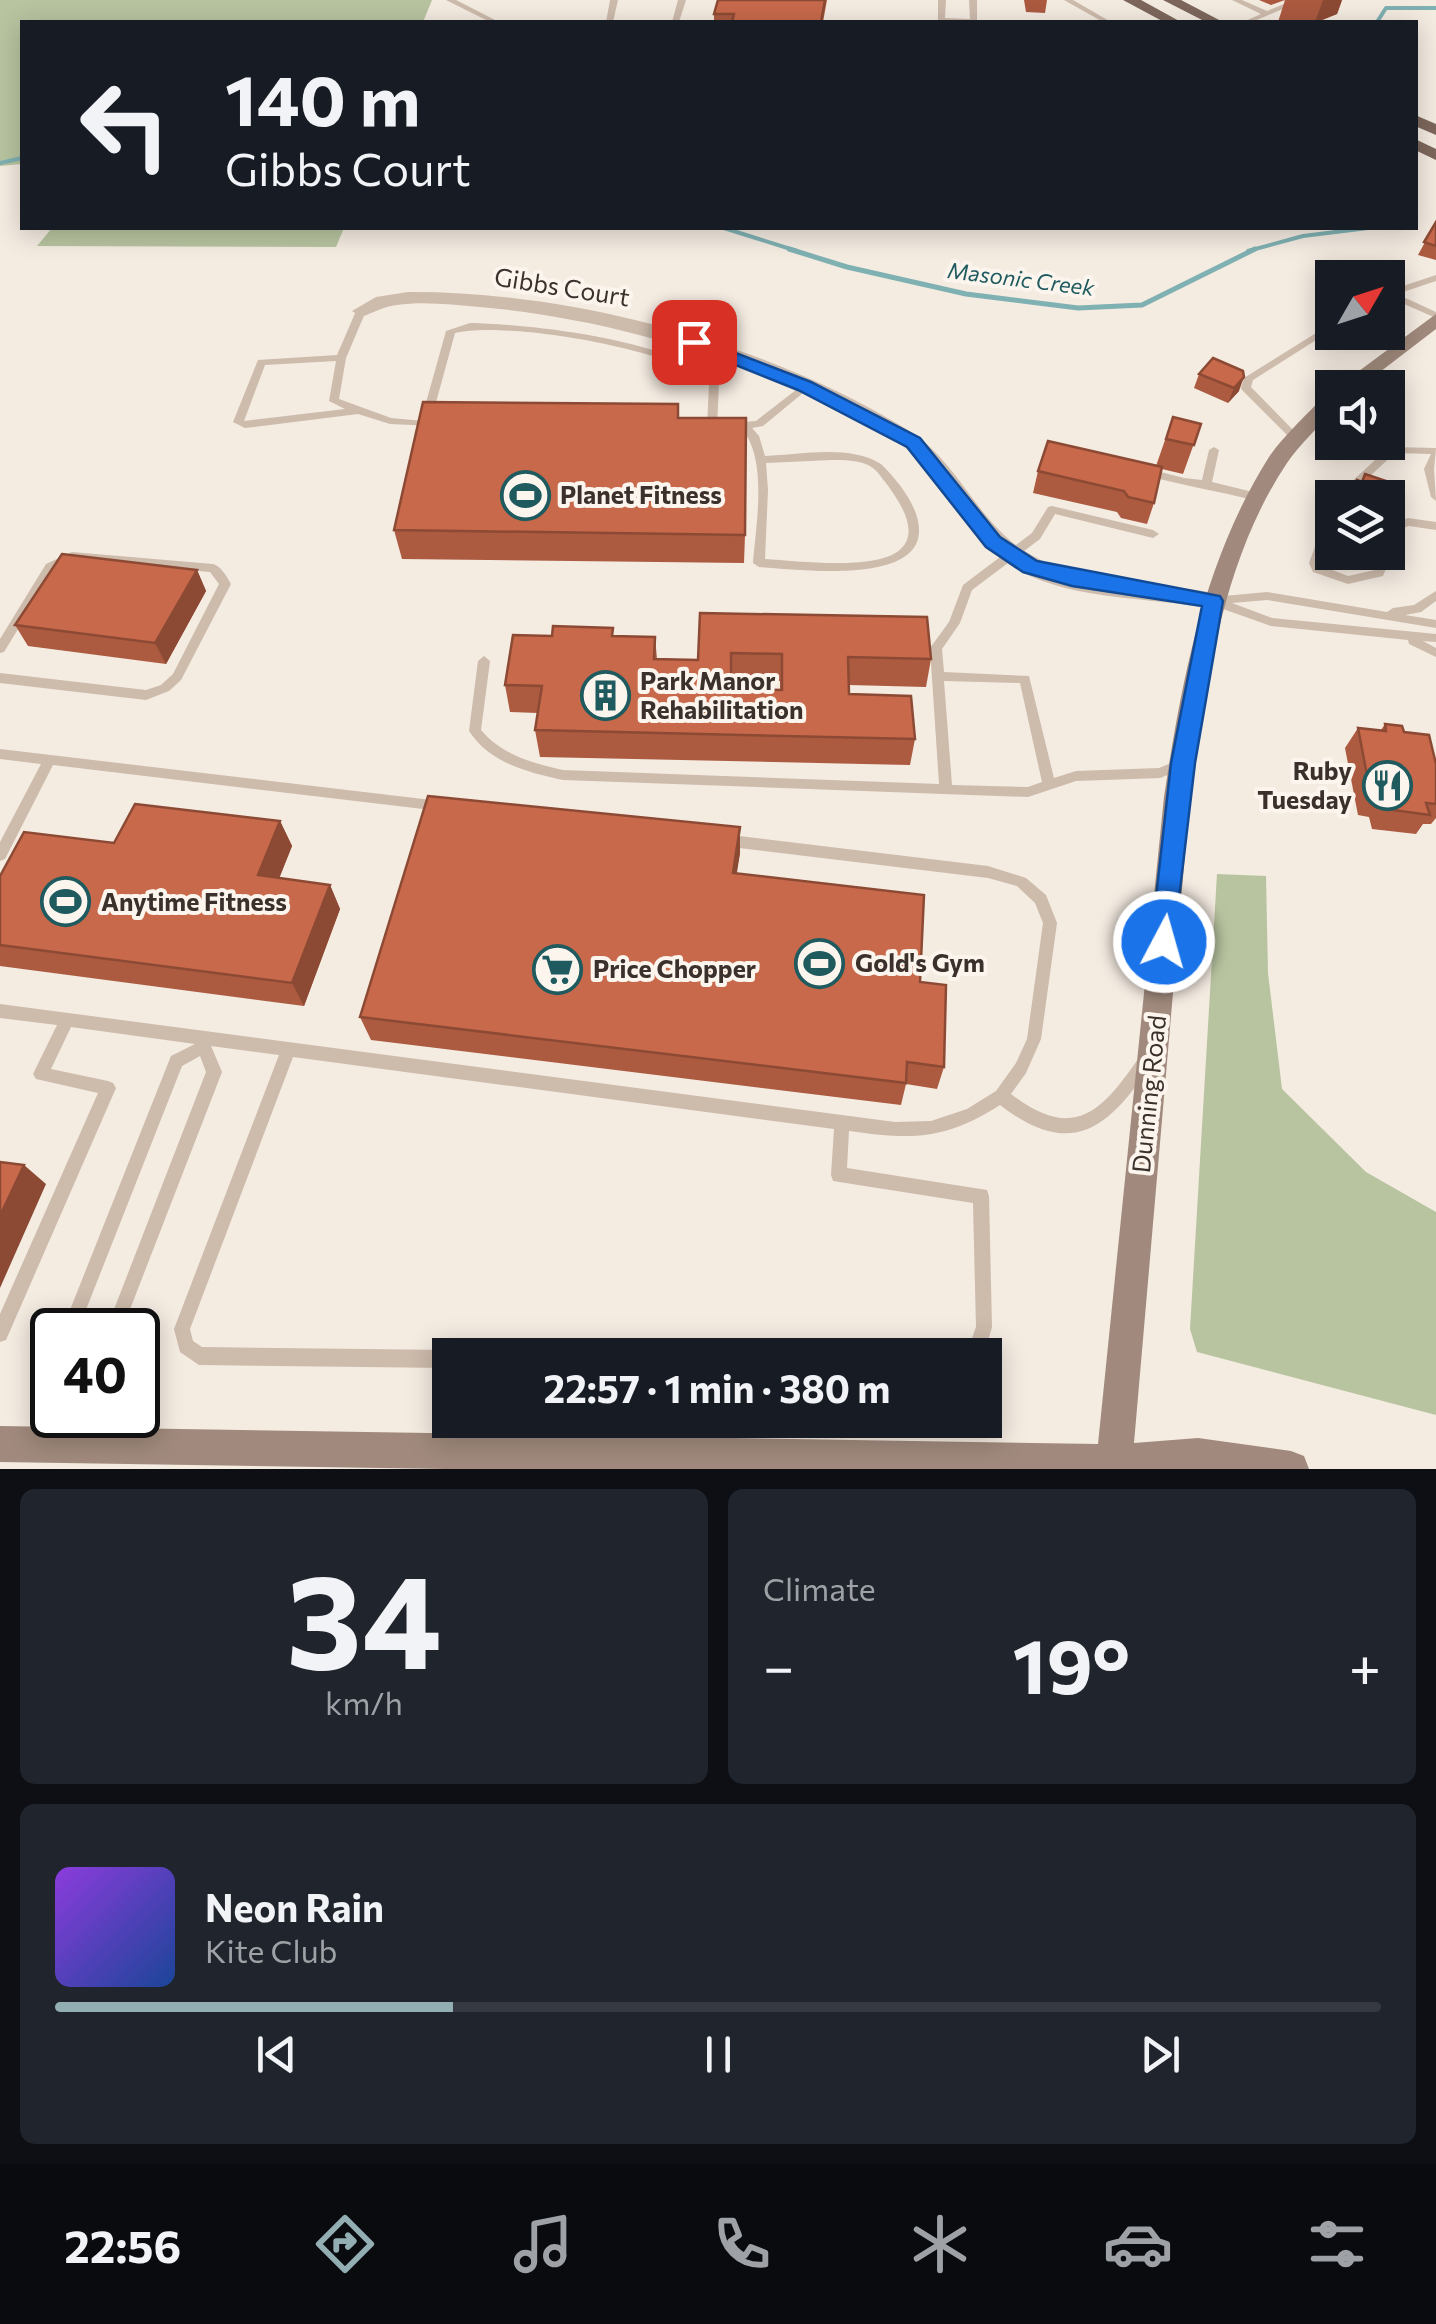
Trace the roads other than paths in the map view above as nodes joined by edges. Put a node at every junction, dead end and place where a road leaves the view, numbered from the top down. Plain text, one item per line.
1 (450, 0) edge
2 (1068, 0) edge
3 (1130, 0) edge
4 (1171, 0) edge
5 (1236, 0) edge
6 (1300, 0) edge
7 (1267, 14) junction
8 (491, 20) edge
9 (1103, 20) edge
10 (1170, 20) edge
11 (1212, 20) edge
12 (1252, 20) edge
13 (1436, 278) edge
14 (1405, 288) edge
15 (1405, 302) edge
16 (361, 311) joint
17 (1436, 317) edge
18 (1315, 337) edge
19 (341, 358) junction
20 (1369, 370) edge
21 (805, 386) junction
22 (358, 411) junction
23 (1315, 415) edge
24 (425, 424) junction
25 (442, 424) edge
26 (697, 426) edge
27 (712, 426) junction
28 (746, 426) junction
29 (1294, 436) junction
30 (1214, 450) dead end
31 (1436, 452) edge
32 (762, 460) junction
33 (1125, 466) edge
34 (1359, 480) edge
35 (1206, 484) junction
36 (1257, 497) junction
37 (1436, 497) edge
38 (1405, 523) edge
39 (1436, 526) edge
40 (1153, 534) dead end
41 (1010, 554) junction
42 (1319, 570) edge
43 (1380, 570) edge
44 (1436, 596) edge
45 (1213, 601) junction
46 (1373, 614) junction
47 (1436, 624) edge
48 (1406, 638) junction
49 (1436, 638) edge
50 (0, 649) edge
51 (1436, 653) edge
52 (484, 660) dead end
53 (938, 676) junction
54 (0, 678) edge
55 (0, 754) edge
56 (50, 759) junction
57 (1183, 763) junction
58 (1050, 785) junction
59 (946, 790) junction
60 (460, 808) edge
61 (714, 839) edge
62 (0, 855) edge
63 (0, 1011) edge
64 (67, 1020) junction
65 (203, 1043) junction
66 (1156, 1044) junction
67 (288, 1050) junction
68 (1000, 1096) junction
69 (842, 1122) junction
70 (79, 1308) edge
71 (123, 1308) edge
72 (0, 1334) edge
73 (980, 1338) edge
74 (432, 1359) edge
75 (0, 1444) edge
76 (41, 1444) edge
77 (1114, 1466) edge
78 (1291, 1469) edge

1 - 8 lane
2 - 9 lane
3 - 10 main road
4 - 11 main road
5 - 7 lane
6 - 7 lane
7 - 12 lane
13 - 14 lane
15 - 17 lane
16 - 19 lane
16 - 21 street, Gibbs Court
17 - 20 street
18 - 29 lane
19 - 22 lane
19 - 22 lane
21 - 28 lane
21 - 41 street, Gibbs Court
22 - 24 lane
23 - 29 street, Dunning Road
24 - 25 lane
24 - 27 lane
26 - 27 lane
27 - 28 lane
28 - 32 lane
29 - 36 street, Dunning Road
30 - 35 lane
31 - 34 lane
31 - 37 lane
32 - 32 lane
33 - 35 lane
35 - 36 lane
36 - 45 street, Dunning Road
38 - 39 lane
40 - 41 lane
41 - 45 street, Gibbs Court
41 - 53 lane
42 - 43 lane
44 - 46 lane
45 - 46 lane
45 - 48 lane
45 - 57 street, Dunning Road
46 - 47 lane
48 - 49 lane
48 - 51 lane
50 - 54 lane
52 - 59 lane
53 - 58 lane
53 - 59 lane
55 - 56 lane
56 - 60 lane
56 - 62 lane
57 - 58 lane
57 - 66 street, Dunning Road
58 - 59 lane
61 - 68 lane
63 - 64 lane
64 - 65 lane
64 - 72 lane
65 - 67 lane
65 - 70 lane
65 - 71 lane
66 - 68 lane
66 - 77 street, Dunning Road
67 - 69 lane
67 - 74 lane
68 - 69 lane
69 - 73 lane
75 - 76 street
76 - 77 street
77 - 78 street

